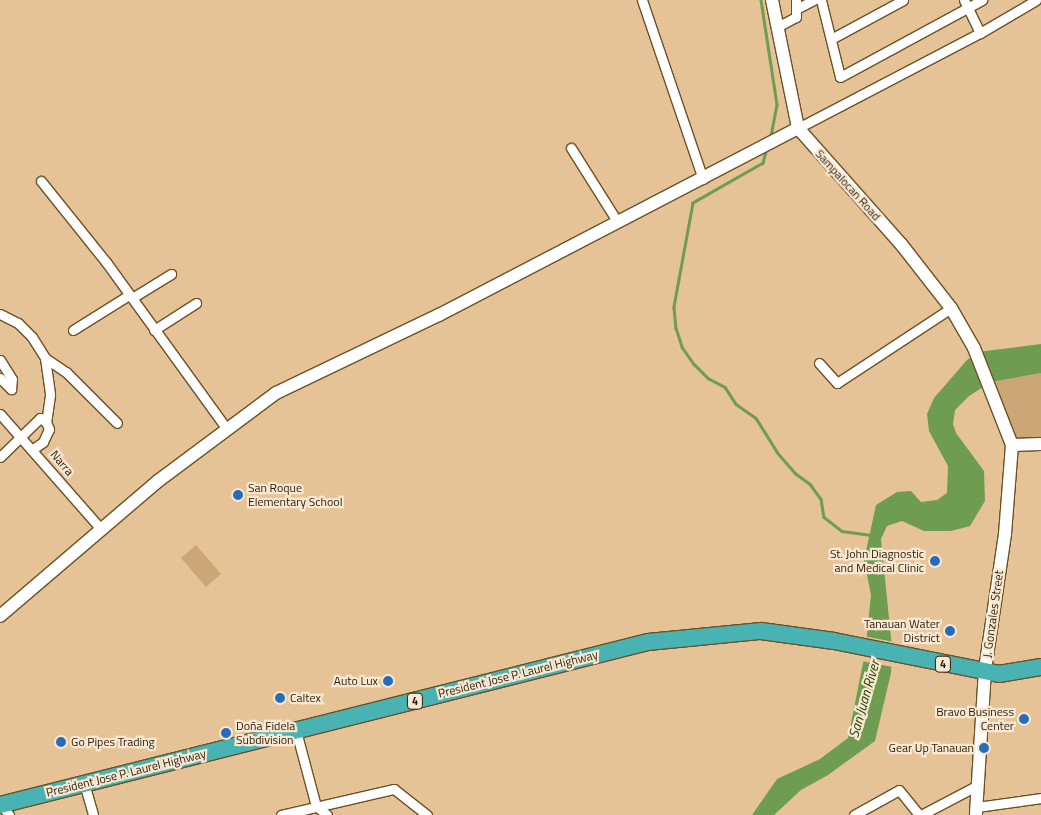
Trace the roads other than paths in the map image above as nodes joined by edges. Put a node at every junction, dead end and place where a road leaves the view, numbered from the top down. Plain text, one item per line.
1 (642, 0) edge
2 (772, 0) edge
3 (814, 0) edge
4 (821, 0) edge
5 (903, 0) edge
6 (982, 0) edge
7 (1036, 0) edge
8 (797, 4) edge
9 (966, 4) edge
10 (777, 27) junction
11 (980, 33) junction
12 (831, 39) junction
13 (798, 128) junction
14 (571, 148) dead end
15 (703, 179) junction
16 (41, 181) dead end
17 (617, 221) junction
18 (171, 274) dead end
19 (130, 296) junction
20 (196, 303) dead end
21 (951, 308) junction
22 (0, 314) edge
23 (73, 330) dead end
24 (154, 330) junction
25 (45, 358) junction
26 (0, 360) edge
27 (819, 363) dead end
28 (0, 378) edge
29 (0, 414) edge
30 (43, 420) junction
31 (117, 423) dead end
32 (226, 428) junction
33 (23, 437) junction
34 (1041, 444) edge
35 (1012, 445) junction
36 (33, 449) junction
37 (0, 457) edge
38 (102, 530) junction
39 (0, 616) edge
40 (1041, 658) edge
41 (1041, 667) edge
42 (985, 670) junction
43 (296, 731) junction
44 (84, 783) junction
45 (978, 785) junction
46 (1041, 798) edge
47 (316, 806) junction
48 (3, 808) edge
49 (976, 811) edge
50 (93, 815) edge
51 (282, 815) edge
52 (327, 815) edge
53 (427, 815) edge
54 (854, 815) edge
55 (920, 815) edge

1 - 15 street
2 - 10 street, Sampalocan Road
3 - 8 street
4 - 12 street
5 - 12 street
6 - 9 street
7 - 11 street
8 - 10 street
9 - 11 street
9 - 12 street
10 - 13 street, Sampalocan Road
11 - 13 street
13 - 15 street
13 - 21 street, Sampalocan Road
14 - 17 street
15 - 17 street
16 - 19 street
17 - 32 street
18 - 19 street
19 - 23 street
19 - 24 street
20 - 24 street
21 - 27 street
21 - 35 street, Sampalocan Road
22 - 25 street
24 - 32 street
25 - 30 street
25 - 31 street
26 - 28 street
29 - 33 street, Narra
30 - 33 street
30 - 36 street
32 - 38 street
33 - 36 street, Narra
33 - 37 street
34 - 35 street
35 - 42 street, J. Gonzales Street
36 - 38 street, Narra
38 - 39 street
40 - 42 highway, President Jose P. Laurel Highway / 4
41 - 42 highway, President Jose P. Laurel Highway / 4
42 - 43 highway, President Jose P. Laurel Highway / 4
42 - 45 street, J. Gonzales Street
43 - 44 highway, President Jose P. Laurel Highway / 4
43 - 47 street
44 - 48 highway, President Jose P. Laurel Highway / 4
44 - 50 street
45 - 49 street, J. Gonzales Street
45 - 55 street
46 - 49 street
47 - 51 street
47 - 52 street
47 - 53 street
54 - 55 street

